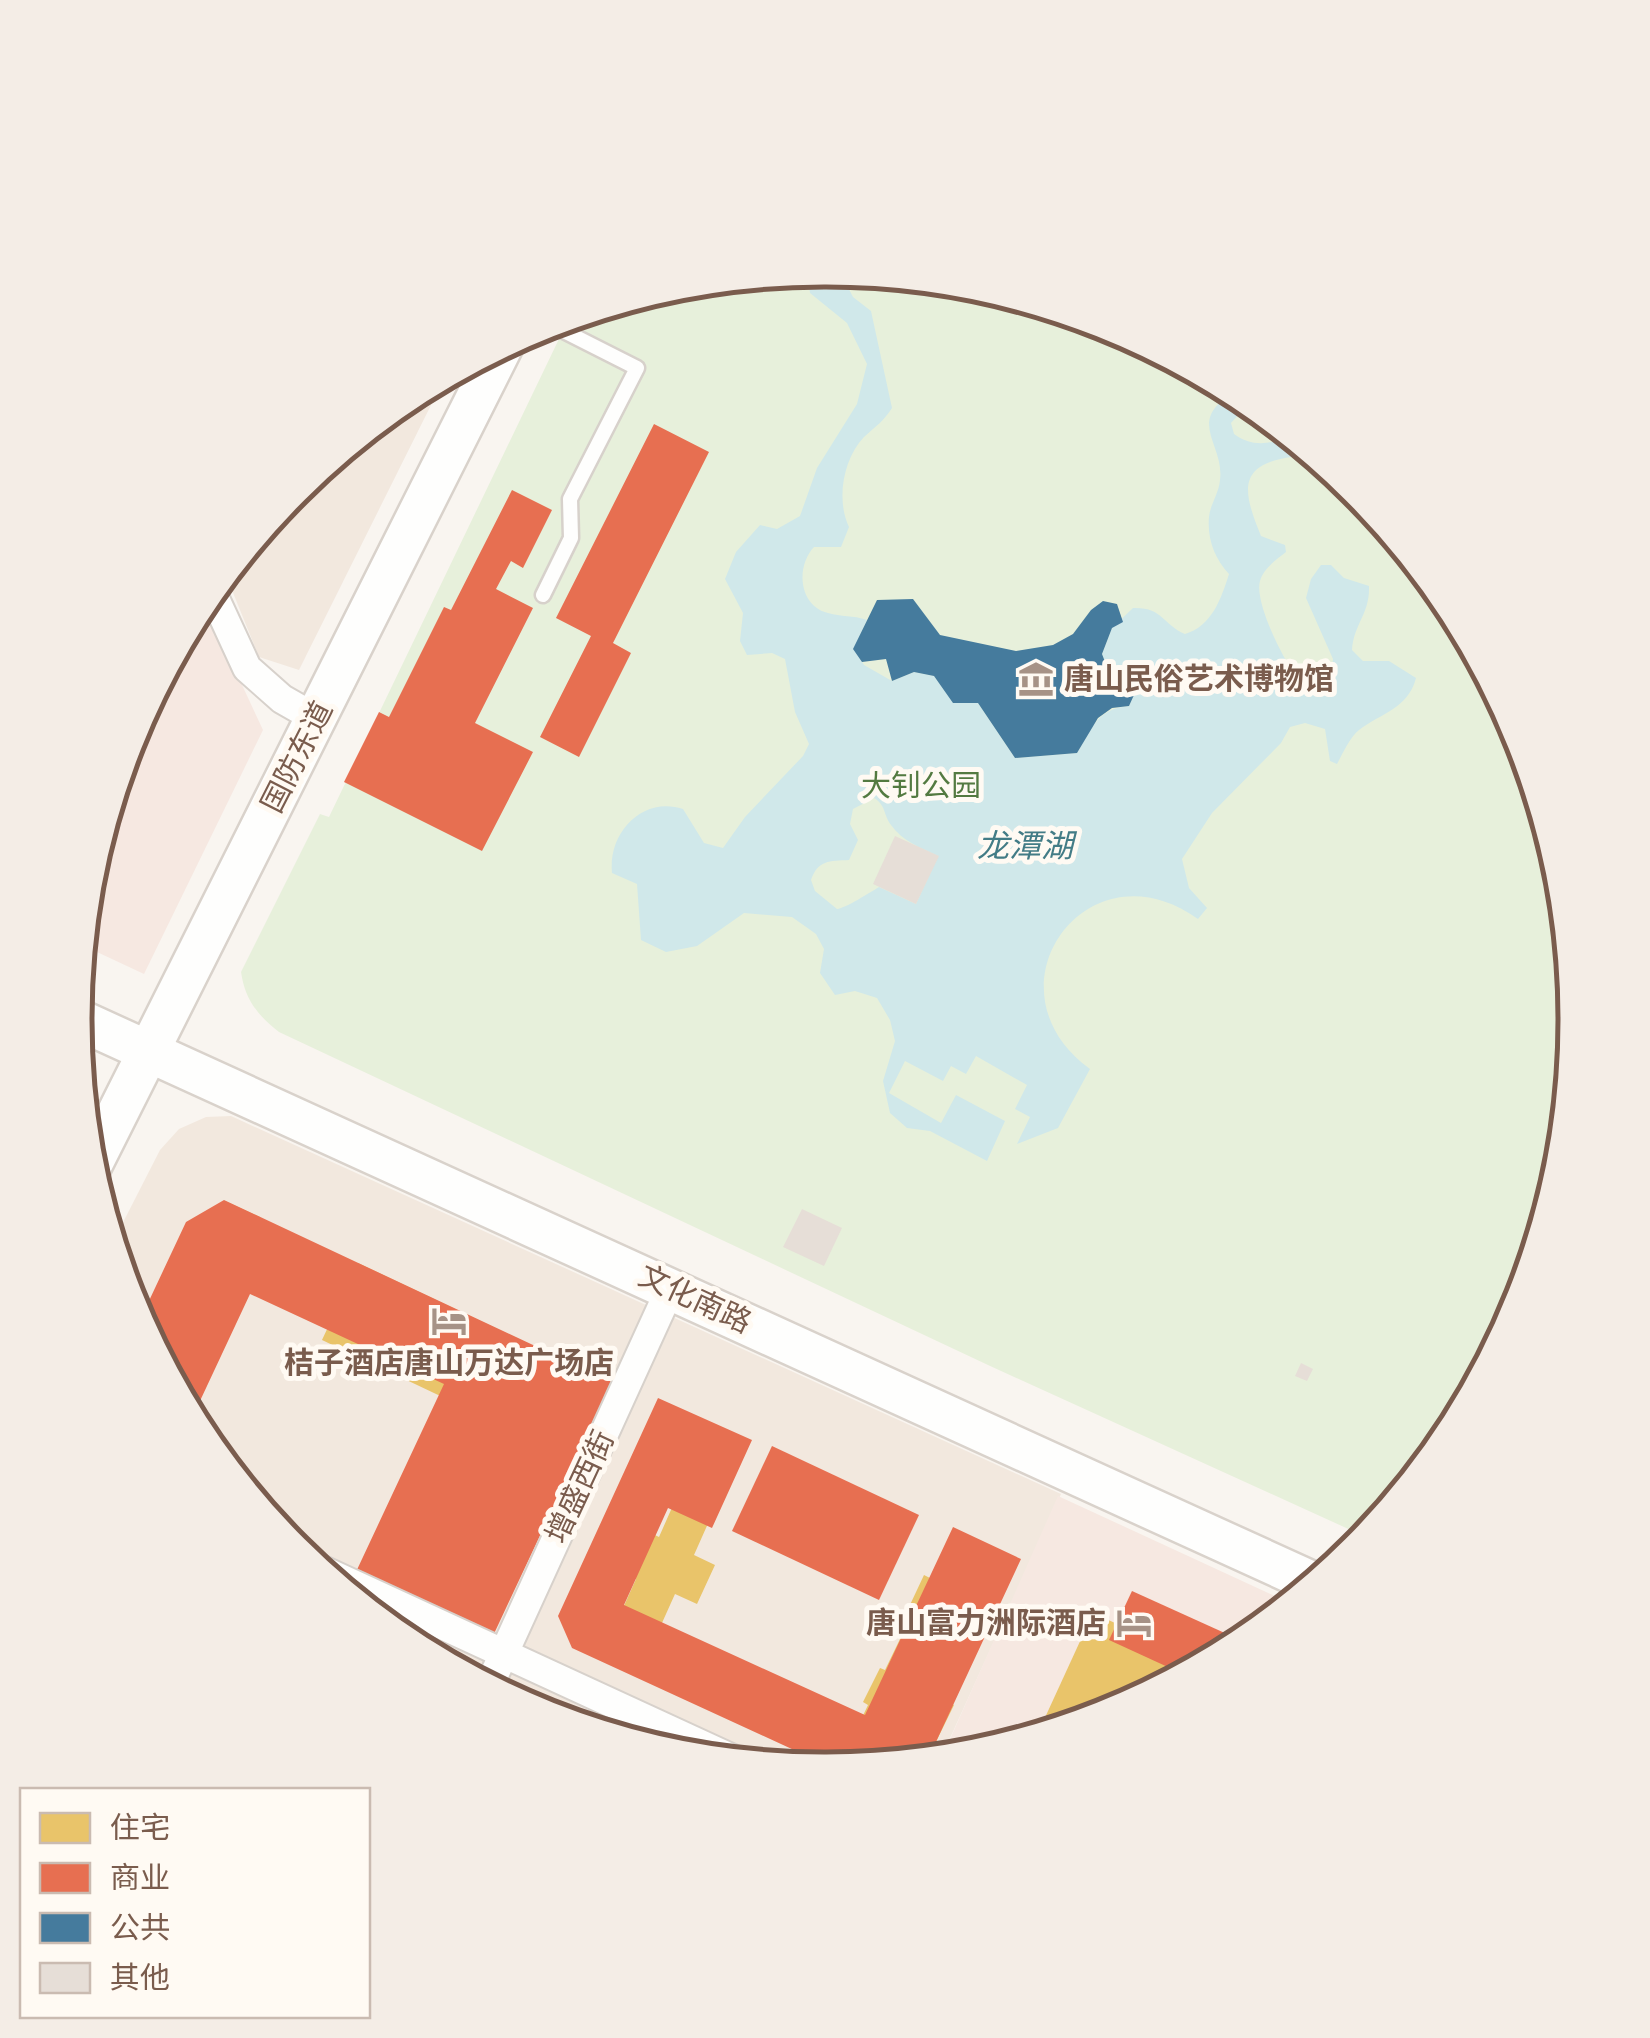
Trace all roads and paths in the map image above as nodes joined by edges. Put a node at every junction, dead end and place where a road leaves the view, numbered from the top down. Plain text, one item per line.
1 (568, 333) edge
2 (492, 367) edge
3 (543, 594) dead end
4 (219, 608) edge
5 (316, 718) junction
6 (92, 1026) edge
7 (148, 1052) junction
8 (103, 1141) edge
9 (671, 1288) junction
10 (1300, 1577) edge
11 (368, 1591) edge
12 (504, 1654) junction
13 (485, 1667) edge
14 (495, 1673) edge
15 (508, 1679) edge
16 (687, 1738) edge

1 - 3 lane
2 - 5 street, 国防东道
4 - 5 street
5 - 7 street, 国防东道
6 - 7 street, 文化南路
7 - 8 street, 国防东道
7 - 9 street, 文化南路
9 - 10 street, 文化南路
9 - 12 street, 增盛西街
11 - 12 street
12 - 13 street
12 - 14 street, 增盛西街
12 - 15 street
12 - 16 street

